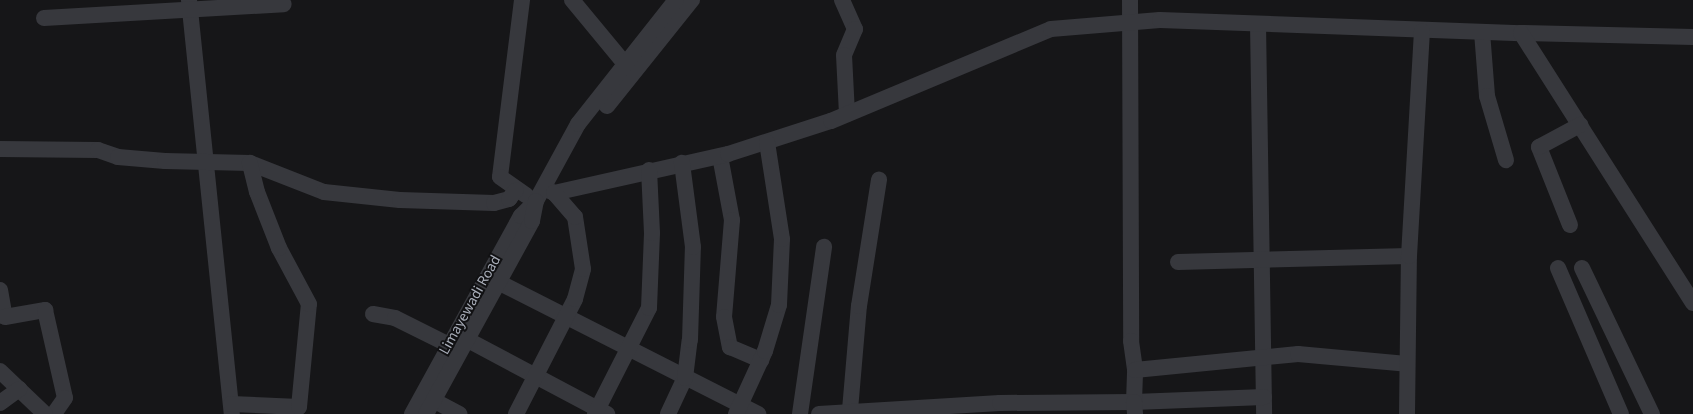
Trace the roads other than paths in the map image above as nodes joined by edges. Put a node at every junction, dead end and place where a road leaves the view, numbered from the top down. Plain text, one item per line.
1 (522, 0) edge
2 (572, 0) edge
3 (676, 0) edge
4 (692, 0) edge
5 (1130, 0) edge
6 (846, 2) edge
7 (284, 4) dead end
8 (189, 5) edge
9 (44, 18) dead end
10 (1129, 22) junction
11 (1258, 24) junction
12 (1422, 31) junction
13 (1482, 32) junction
14 (1521, 33) junction
15 (1693, 37) edge
16 (625, 64) junction
17 (847, 114) junction
18 (1580, 125) junction
19 (767, 142) junction
20 (0, 149) edge
21 (565, 152) junction
22 (720, 156) junction
23 (1506, 160) dead end
24 (205, 163) junction
25 (250, 163) junction
26 (682, 163) junction
27 (649, 170) junction
28 (879, 180) dead end
29 (516, 190) junction
30 (544, 194) junction
31 (1570, 225) dead end
32 (824, 247) dead end
33 (1409, 256) junction
34 (1263, 260) junction
35 (1178, 262) dead end
36 (1558, 268) dead end
37 (1582, 268) dead end
38 (498, 282) junction
39 (0, 290) edge
40 (1693, 303) edge
41 (373, 314) dead end
42 (566, 320) junction
43 (466, 339) junction
44 (448, 344) junction
45 (628, 350) junction
46 (1264, 358) junction
47 (761, 360) junction
48 (1406, 364) junction
49 (1135, 370) junction
50 (0, 371) edge
51 (536, 378) junction
52 (685, 378) junction
53 (19, 389) junction
54 (1264, 398) junction
55 (0, 403) edge
56 (430, 407) edge
57 (1134, 408) edge
58 (231, 409) edge
59 (738, 410) edge
60 (850, 410) junction
61 (600, 412) edge
62 (45, 414) edge
63 (54, 414) edge
64 (412, 414) edge
65 (459, 414) edge
66 (516, 414) edge
67 (668, 414) edge
68 (758, 414) edge
69 (800, 414) edge
70 (818, 414) edge
71 (1264, 414) edge
72 (1407, 414) edge
73 (1621, 414) edge
74 (1652, 414) edge

1 - 29 street
2 - 16 street
3 - 16 street, Limayewadi Road
4 - 21 street, Limayewadi Road
5 - 10 street
6 - 17 street
7 - 8 street
8 - 9 street
8 - 24 street
10 - 11 street
10 - 17 street
10 - 49 street
11 - 12 street
11 - 34 street
12 - 13 street
12 - 33 street
13 - 14 street
13 - 23 street
14 - 15 street
14 - 18 street
16 - 21 street, Limayewadi Road
17 - 19 street
18 - 31 street
18 - 40 street
19 - 22 street
19 - 47 street
20 - 24 street
21 - 30 street, Limayewadi Road
22 - 26 street
22 - 47 street
24 - 25 street
24 - 58 street
25 - 29 street
25 - 58 street
26 - 27 street
26 - 52 street
27 - 30 street
27 - 45 street
28 - 60 street
29 - 30 street
30 - 38 street, Limayewadi Road
30 - 42 street
30 - 44 street, Limayewadi Road
32 - 69 street
33 - 34 street
33 - 48 street
34 - 35 street
34 - 46 street
36 - 73 street
37 - 74 street
38 - 42 street
38 - 43 street, Limayewadi Road
39 - 63 street
41 - 44 street
42 - 45 street
42 - 51 street
43 - 51 street
43 - 56 street, Limayewadi Road
44 - 64 street, Limayewadi Road
45 - 52 street
45 - 61 street
46 - 48 street
46 - 49 street
46 - 54 street
47 - 59 street
48 - 72 street
49 - 57 street
50 - 53 street
51 - 61 street
51 - 66 street
52 - 59 street
52 - 67 street
53 - 55 street
53 - 62 street
54 - 57 street
54 - 71 street
56 - 65 street
57 - 60 street
59 - 68 street
60 - 70 street

